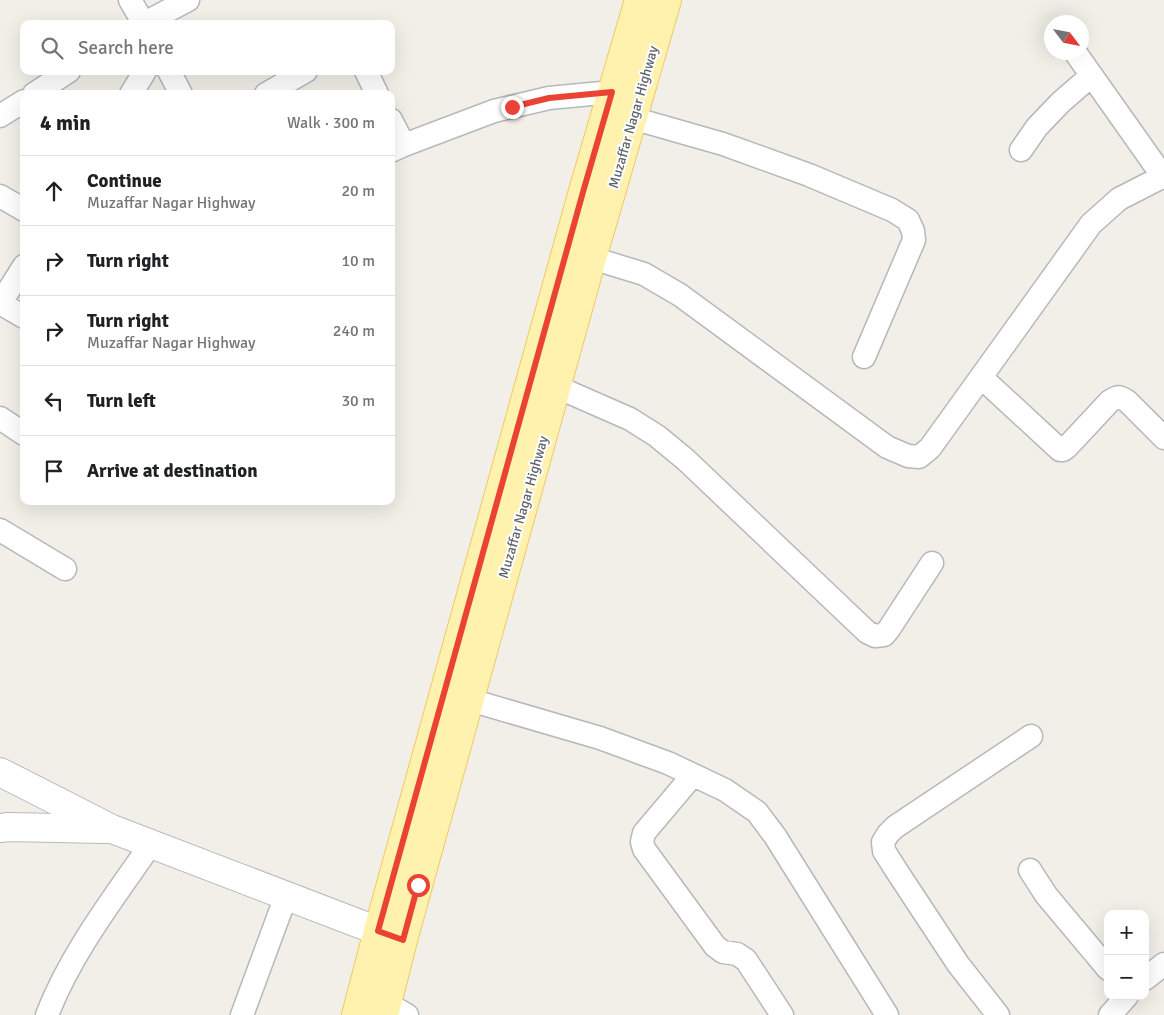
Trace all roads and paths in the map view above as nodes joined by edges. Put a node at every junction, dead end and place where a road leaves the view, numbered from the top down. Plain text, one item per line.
1 (130, 0) edge
2 (188, 0) edge
3 (639, 0) edge
4 (667, 0) edge
5 (141, 20) edge
6 (150, 20) edge
7 (1080, 60) edge
8 (63, 75) edge
9 (143, 75) edge
10 (171, 75) edge
11 (299, 75) edge
12 (368, 75) edge
13 (1091, 76) junction
14 (40, 90) edge
15 (133, 90) edge
16 (179, 90) edge
17 (273, 90) edge
18 (375, 90) edge
19 (612, 92) junction
20 (20, 103) edge
21 (0, 116) edge
22 (632, 118) junction
23 (398, 148) edge
24 (1021, 150) dead end
25 (1163, 177) edge
26 (0, 196) edge
27 (20, 208) edge
28 (592, 258) junction
29 (20, 272) edge
30 (0, 303) edge
31 (20, 315) edge
32 (864, 357) dead end
33 (981, 377) junction
34 (557, 388) junction
35 (0, 418) edge
36 (20, 431) edge
37 (1164, 438) edge
38 (0, 530) edge
39 (932, 563) dead end
40 (65, 569) dead end
41 (470, 700) junction
42 (1031, 736) dead end
43 (0, 772) edge
44 (693, 775) junction
45 (0, 828) edge
46 (112, 829) junction
47 (151, 844) junction
48 (1030, 870) dead end
49 (286, 896) junction
50 (391, 936) junction
51 (1104, 964) edge
52 (1164, 964) edge
53 (1149, 976) edge
54 (363, 989) junction
55 (1123, 1000) edge
56 (393, 1011) edge
57 (46, 1015) edge
58 (242, 1015) edge
59 (356, 1015) edge
60 (782, 1015) edge
61 (887, 1015) edge
62 (998, 1015) edge
63 (1110, 1015) edge

1 - 5 street
2 - 6 street
3 - 19 main road, Muzaffar Nagar Highway
4 - 22 main road, Muzaffar Nagar Highway
7 - 13 street
8 - 14 street
9 - 15 street
10 - 16 street
11 - 17 street
12 - 18 street
13 - 24 street
13 - 25 street
19 - 23 street
19 - 50 main road, Muzaffar Nagar Highway
20 - 21 street
22 - 28 main road, Muzaffar Nagar Highway
22 - 32 street
25 - 33 street
26 - 27 street
28 - 33 street
28 - 34 main road, Muzaffar Nagar Highway
29 - 30 street
30 - 31 street
33 - 37 street
34 - 39 street
34 - 41 main road, Muzaffar Nagar Highway
35 - 36 street
38 - 40 street
41 - 44 street
41 - 50 main road, Muzaffar Nagar Highway
42 - 62 street
43 - 46 main road
44 - 60 street
44 - 61 street
45 - 46 main road
46 - 47 main road
47 - 49 main road
47 - 57 street
48 - 51 street
49 - 50 main road
49 - 58 street
50 - 54 main road, Muzaffar Nagar Highway
50 - 56 main road, Muzaffar Nagar Highway
52 - 53 street
54 - 56 street
54 - 59 main road, Muzaffar Nagar Highway
55 - 63 street

